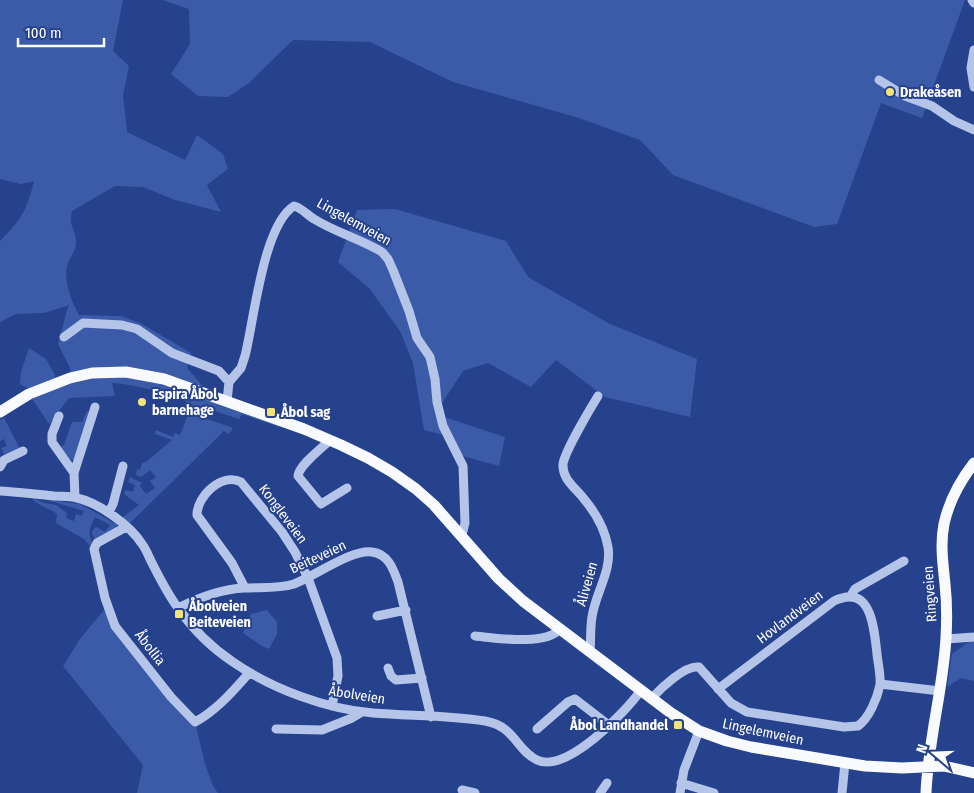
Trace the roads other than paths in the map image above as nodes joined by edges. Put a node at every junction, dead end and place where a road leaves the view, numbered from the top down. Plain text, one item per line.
1 (974, 50) edge
2 (879, 80) dead end
3 (974, 87) edge
4 (974, 130) edge
5 (64, 337) dead end
6 (229, 382) junction
7 (598, 396) dead end
8 (226, 401) junction
9 (95, 407) dead end
10 (0, 412) edge
11 (59, 416) dead end
12 (330, 440) junction
13 (23, 451) dead end
14 (974, 463) edge
15 (122, 466) dead end
16 (0, 467) edge
17 (74, 473) junction
18 (347, 488) dead end
19 (0, 491) edge
20 (75, 498) junction
21 (109, 512) junction
22 (126, 527) junction
23 (462, 535) junction
24 (904, 561) dead end
25 (308, 578) junction
26 (245, 588) junction
27 (850, 597) junction
28 (178, 608) junction
29 (406, 610) junction
30 (377, 616) dead end
31 (560, 629) junction
32 (474, 636) dead end
33 (974, 637) edge
34 (946, 639) junction
35 (590, 652) junction
36 (388, 668) dead end
37 (249, 672) junction
38 (422, 678) junction
39 (880, 684) junction
40 (718, 689) junction
41 (641, 690) junction
42 (940, 691) junction
43 (652, 698) junction
44 (332, 706) junction
45 (362, 712) junction
46 (431, 717) junction
47 (610, 726) junction
48 (276, 729) dead end
49 (537, 729) dead end
50 (699, 731) junction
51 (845, 763) junction
52 (930, 768) junction
53 (973, 773) edge
54 (607, 783) dead end
55 (681, 783) junction
56 (462, 790) dead end
57 (927, 792) edge
58 (475, 793) edge
59 (600, 793) edge
60 (680, 793) edge
61 (714, 793) edge
62 (842, 793) edge

1 - 3 street
2 - 4 street
5 - 6 street
6 - 8 street, Lingelemveien
6 - 23 street, Lingelemveien
7 - 35 street, Åliveien
8 - 10 main road, Lingelemveien
8 - 12 main road, Lingelemveien
9 - 17 street
11 - 17 street
12 - 18 street
12 - 23 main road, Lingelemveien
13 - 16 street
14 - 34 main road, Ringveien
15 - 21 street
17 - 20 street
19 - 20 street, Åbolveien
20 - 21 street, Åbolveien
21 - 22 street, Åbolveien
22 - 28 street, Åbolveien
22 - 37 street, Åbollia
23 - 31 main road, Lingelemveien
24 - 27 street, Hovlandveien
25 - 26 street, Beiteveien
25 - 26 street, Kongleveien
25 - 29 street, Beiteveien
25 - 44 street, Kongleveien
26 - 28 street, Beiteveien
27 - 39 street
27 - 40 street, Hovlandveien
28 - 37 street, Åbolveien
29 - 30 street
29 - 38 street, Beiteveien
31 - 32 street
31 - 35 main road, Lingelemveien
33 - 34 street
34 - 42 main road, Ringveien
35 - 41 main road, Lingelemveien
36 - 38 street
37 - 44 street, Åbolveien
38 - 46 street, Beiteveien
39 - 40 street
39 - 42 street
40 - 43 street
41 - 43 main road, Lingelemveien
41 - 47 street, Åbolveien
42 - 52 main road, Ringveien
43 - 50 main road, Lingelemveien
44 - 45 street, Åbolveien
45 - 46 street, Åbolveien
45 - 48 street
46 - 47 street, Åbolveien
47 - 49 street
50 - 51 main road, Lingelemveien
50 - 55 street
51 - 52 main road, Lingelemveien
51 - 62 street
52 - 53 main road, Lingelemveien
52 - 57 main road, Ringveien
54 - 59 street
55 - 60 street
55 - 61 street
56 - 58 street

